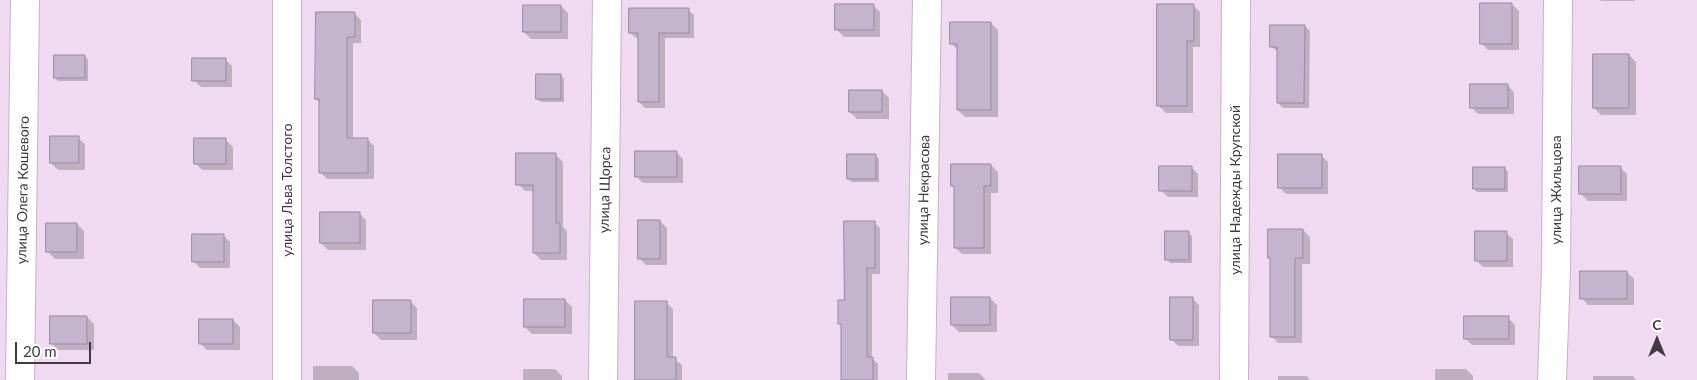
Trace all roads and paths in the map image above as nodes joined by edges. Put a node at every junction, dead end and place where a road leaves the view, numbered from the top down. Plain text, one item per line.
1 (25, 0) edge
2 (287, 0) edge
3 (607, 0) edge
4 (927, 0) edge
5 (1236, 0) edge
6 (1558, 0) edge
7 (20, 380) edge
8 (287, 380) edge
9 (603, 380) edge
10 (921, 380) edge
11 (1234, 380) edge
12 (1552, 380) edge

1 - 7 street, улица Олега Кошевого
2 - 8 street, улица Льва Толстого
3 - 9 street, улица Щорса
4 - 10 street, улица Некрасова
5 - 11 street, улица Надежды Крупской
6 - 12 street, улица Жильцова

